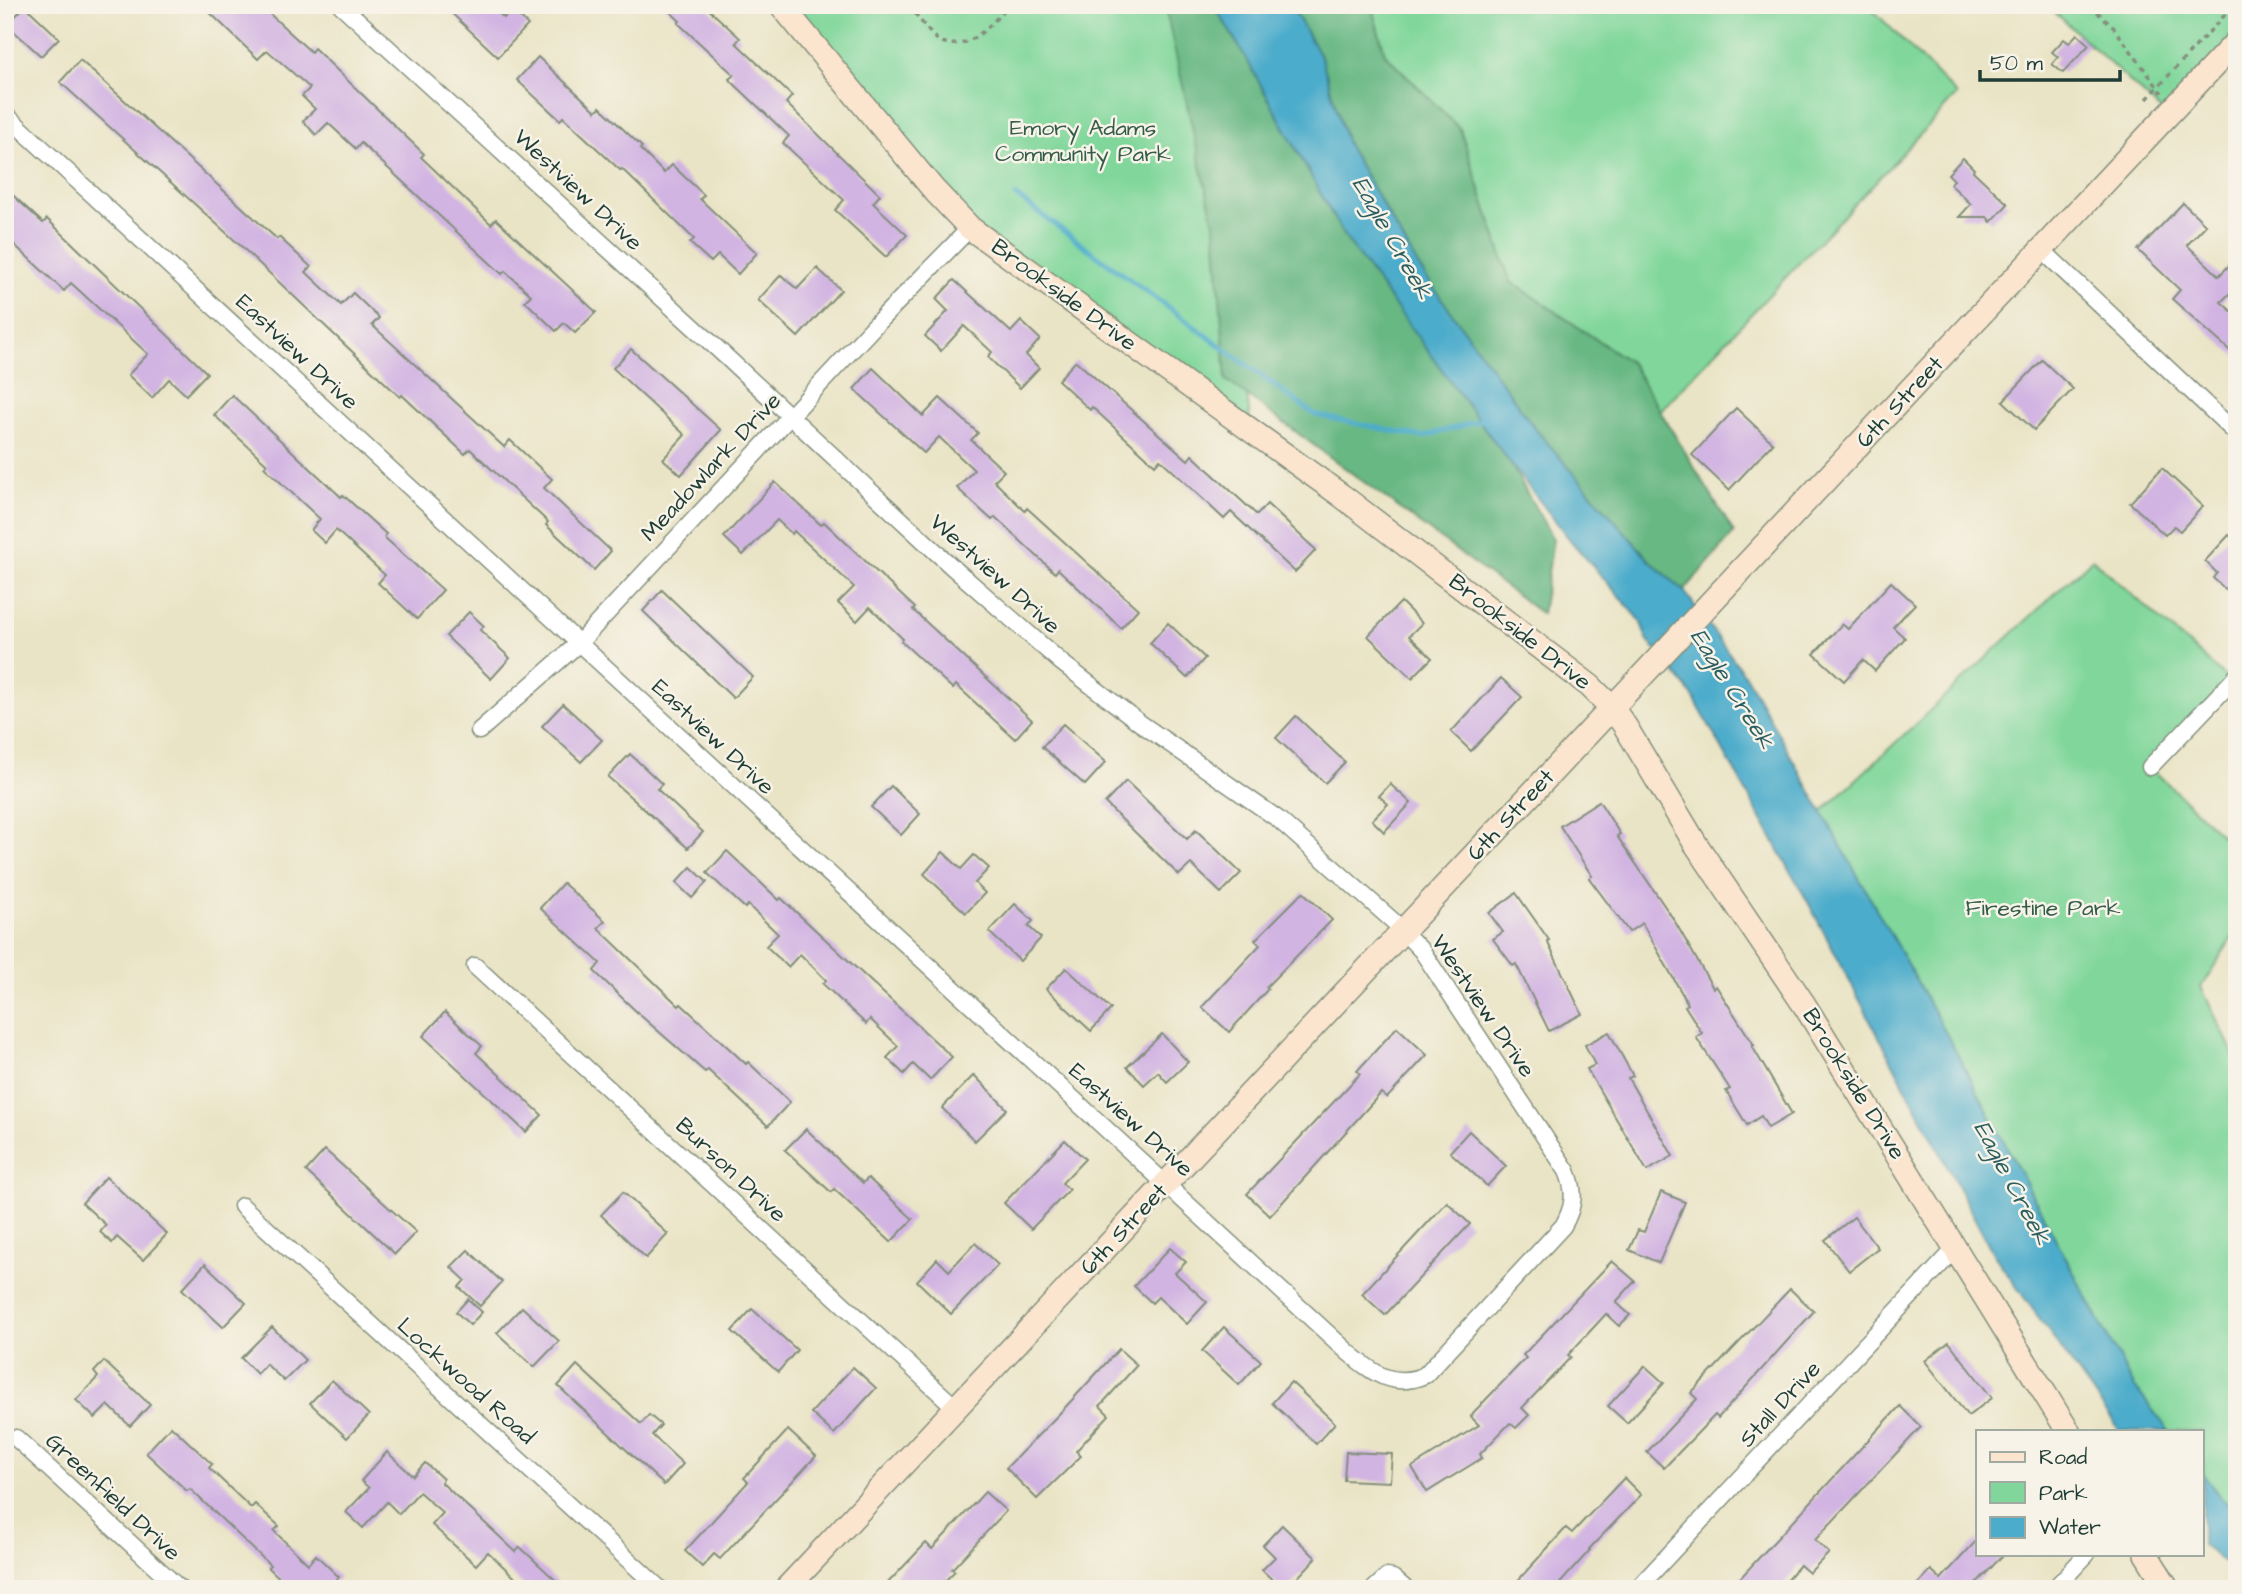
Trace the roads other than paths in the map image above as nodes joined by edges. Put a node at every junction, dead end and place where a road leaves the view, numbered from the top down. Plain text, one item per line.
1 (341, 5) edge
2 (781, 5) edge
3 (2237, 41) edge
4 (5, 114) edge
5 (970, 228) junction
6 (2042, 250) junction
7 (789, 417) junction
8 (2237, 434) edge
9 (579, 643) junction
10 (2237, 676) edge
11 (1612, 708) junction
12 (479, 731) dead end
13 (2150, 767) dead end
14 (1402, 931) junction
15 (475, 966) dead end
16 (1167, 1184) junction
17 (242, 1206) dead end
18 (1955, 1249) junction
19 (1399, 1380) joint
20 (956, 1408) junction
21 (2067, 1430) edge
22 (16, 1438) dead end
23 (2085, 1556) edge
24 (2147, 1556) edge
25 (797, 1585) edge
26 (180, 1589) edge
27 (660, 1589) edge
28 (1374, 1589) edge
29 (1406, 1589) edge
30 (1637, 1589) edge
31 (2054, 1589) edge
32 (2168, 1589) edge

1 - 7 street, Westview Drive
2 - 5 street, Brookside Drive
3 - 6 street, 6th Street
4 - 9 street, Eastview Drive
5 - 7 street, Meadowlark Drive
5 - 11 street, Brookside Drive
6 - 8 street
6 - 11 street, 6th Street
7 - 9 street, Meadowlark Drive
7 - 14 street, Westview Drive
9 - 12 street, Meadowlark Drive
9 - 16 street, Eastview Drive
10 - 13 street
11 - 14 street, 6th Street
11 - 18 street, Brookside Drive
14 - 16 street, 6th Street
14 - 19 street, Westview Drive
15 - 20 street, Burson Drive
16 - 19 street, Eastview Drive
16 - 20 street, 6th Street
17 - 27 street, Lockwood Road
18 - 21 street, Brookside Drive
18 - 30 street, Stall Drive
20 - 25 street, 6th Street
22 - 26 street, Greenfield Drive
23 - 31 street
24 - 32 street
28 - 29 street

